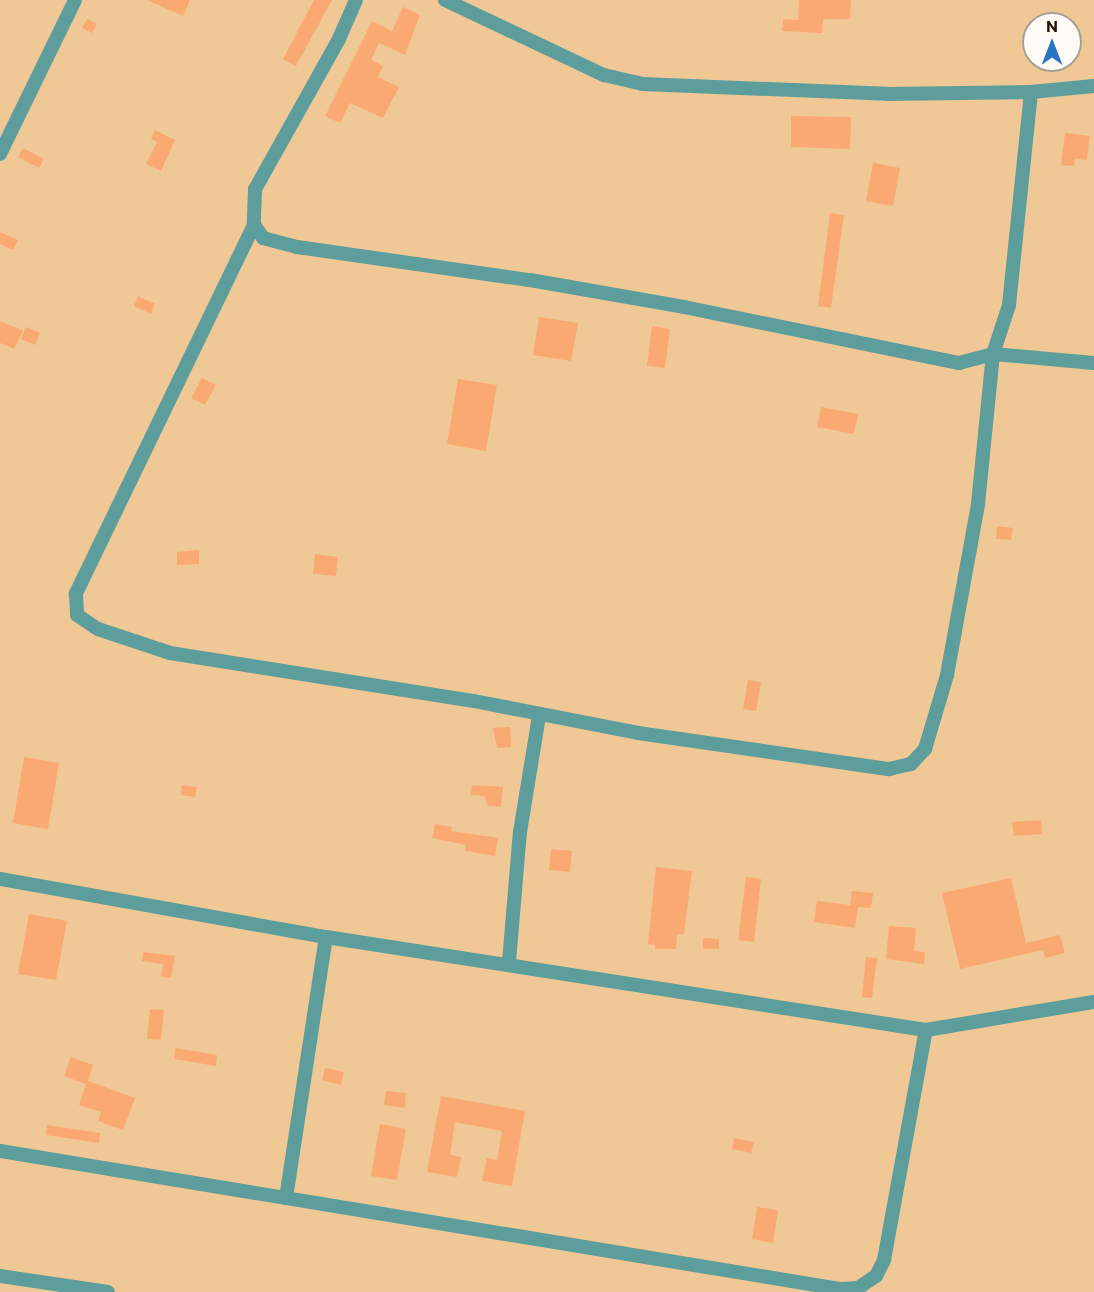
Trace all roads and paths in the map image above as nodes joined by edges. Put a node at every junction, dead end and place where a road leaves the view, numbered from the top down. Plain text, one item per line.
1 (75, 0) edge
2 (356, 0) edge
3 (445, 0) edge
4 (1094, 86) edge
5 (1031, 92) junction
6 (0, 154) edge
7 (254, 225) junction
8 (993, 354) junction
9 (1094, 363) edge
10 (539, 716) junction
11 (0, 879) edge
12 (326, 937) junction
13 (508, 962) junction
14 (1094, 1002) edge
15 (926, 1030) junction
16 (0, 1151) edge
17 (286, 1198) junction
18 (0, 1276) edge
19 (108, 1292) edge

1 - 6 street
2 - 7 street
3 - 5 street
4 - 5 street
5 - 8 street
7 - 8 street
7 - 10 street
8 - 9 street
8 - 10 street
10 - 13 street
11 - 12 street
12 - 13 street
12 - 17 street
13 - 15 street
14 - 15 street
15 - 17 street
16 - 17 street
18 - 19 street

